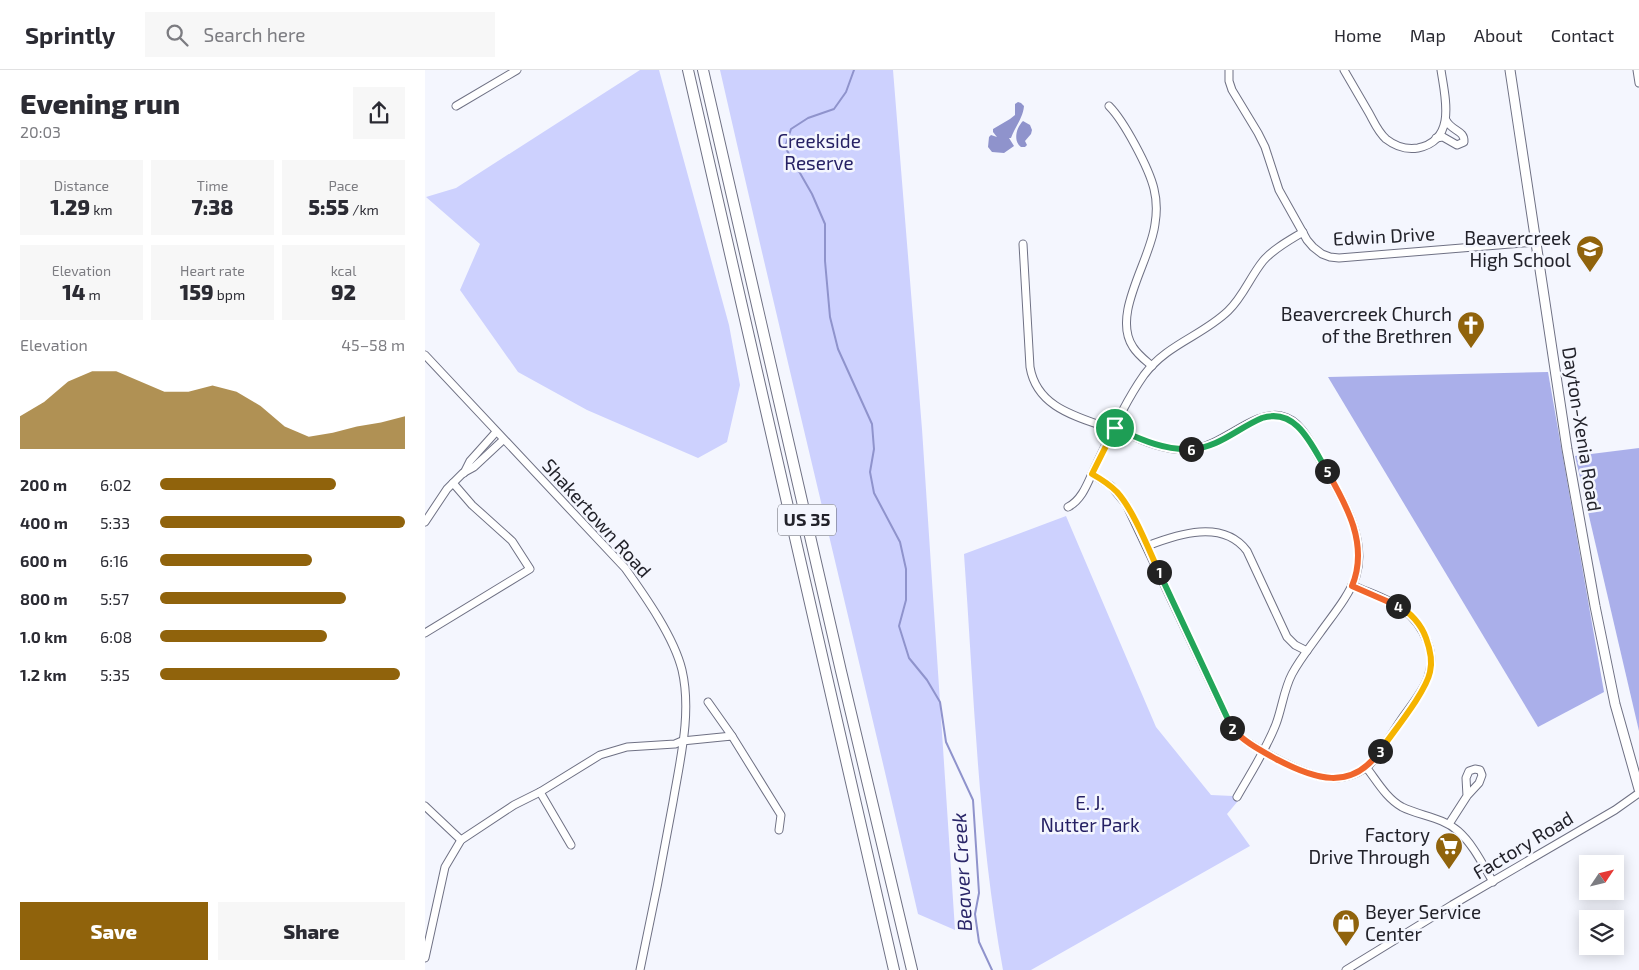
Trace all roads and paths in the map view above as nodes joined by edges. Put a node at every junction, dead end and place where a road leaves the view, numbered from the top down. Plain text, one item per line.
1 (517, 70) edge
2 (688, 70) edge
3 (703, 70) edge
4 (1229, 70) edge
5 (1344, 70) edge
6 (1441, 70) edge
7 (1510, 70) edge
8 (1637, 70) edge
9 (505, 73) edge
10 (1639, 84) edge
11 (456, 106) dead end
12 (1109, 106) dead end
13 (1446, 120) junction
14 (1436, 138) junction
15 (1303, 232) junction
16 (1536, 242) junction
17 (1023, 244) dead end
18 (425, 355) edge
19 (1152, 366) junction
20 (1114, 429) junction
21 (497, 432) junction
22 (503, 440) junction
23 (463, 473) junction
24 (1092, 474) junction
25 (453, 483) junction
26 (1069, 507) dead end
27 (425, 522) edge
28 (1147, 546) junction
29 (1352, 586) junction
30 (425, 633) edge
31 (1307, 651) junction
32 (708, 702) dead end
33 (732, 736) junction
34 (682, 742) junction
35 (1263, 752) junction
36 (1366, 767) junction
37 (1639, 791) edge
38 (540, 792) junction
39 (1467, 796) dead end
40 (1237, 798) dead end
41 (425, 806) edge
42 (1449, 824) junction
43 (779, 830) dead end
44 (461, 840) junction
45 (571, 845) dead end
46 (1493, 882) junction
47 (425, 958) edge
48 (641, 970) edge
49 (894, 970) edge
50 (912, 970) edge
51 (1346, 970) edge

1 - 9 street
2 - 49 highway, US 35
3 - 50 highway, US 35
4 - 15 street, Edwin Drive
5 - 14 street
6 - 13 street
7 - 16 main road, Dayton-Xenia Road
8 - 10 street
9 - 11 street
12 - 19 street
13 - 14 street
13 - 14 street
15 - 16 street, Edwin Drive
15 - 19 street
16 - 37 main road, Dayton-Xenia Road
17 - 20 street
18 - 21 street, Shakertown Road
19 - 20 street
20 - 24 street
20 - 29 street
21 - 22 street, Shakertown Road
21 - 23 street
22 - 23 street
22 - 34 street, Shakertown Road
23 - 25 street
24 - 26 street
24 - 28 street
25 - 27 street
25 - 30 street
28 - 31 street
28 - 35 street
29 - 31 street
29 - 36 street
31 - 35 street
32 - 33 street
33 - 34 street
33 - 43 street
34 - 38 street
34 - 48 street, Shakertown Road
35 - 36 street
35 - 40 street
36 - 42 street
37 - 46 street, Factory Road
38 - 44 street
38 - 45 street
39 - 42 street
41 - 44 street
42 - 46 street
44 - 47 street
46 - 51 street, Factory Road

